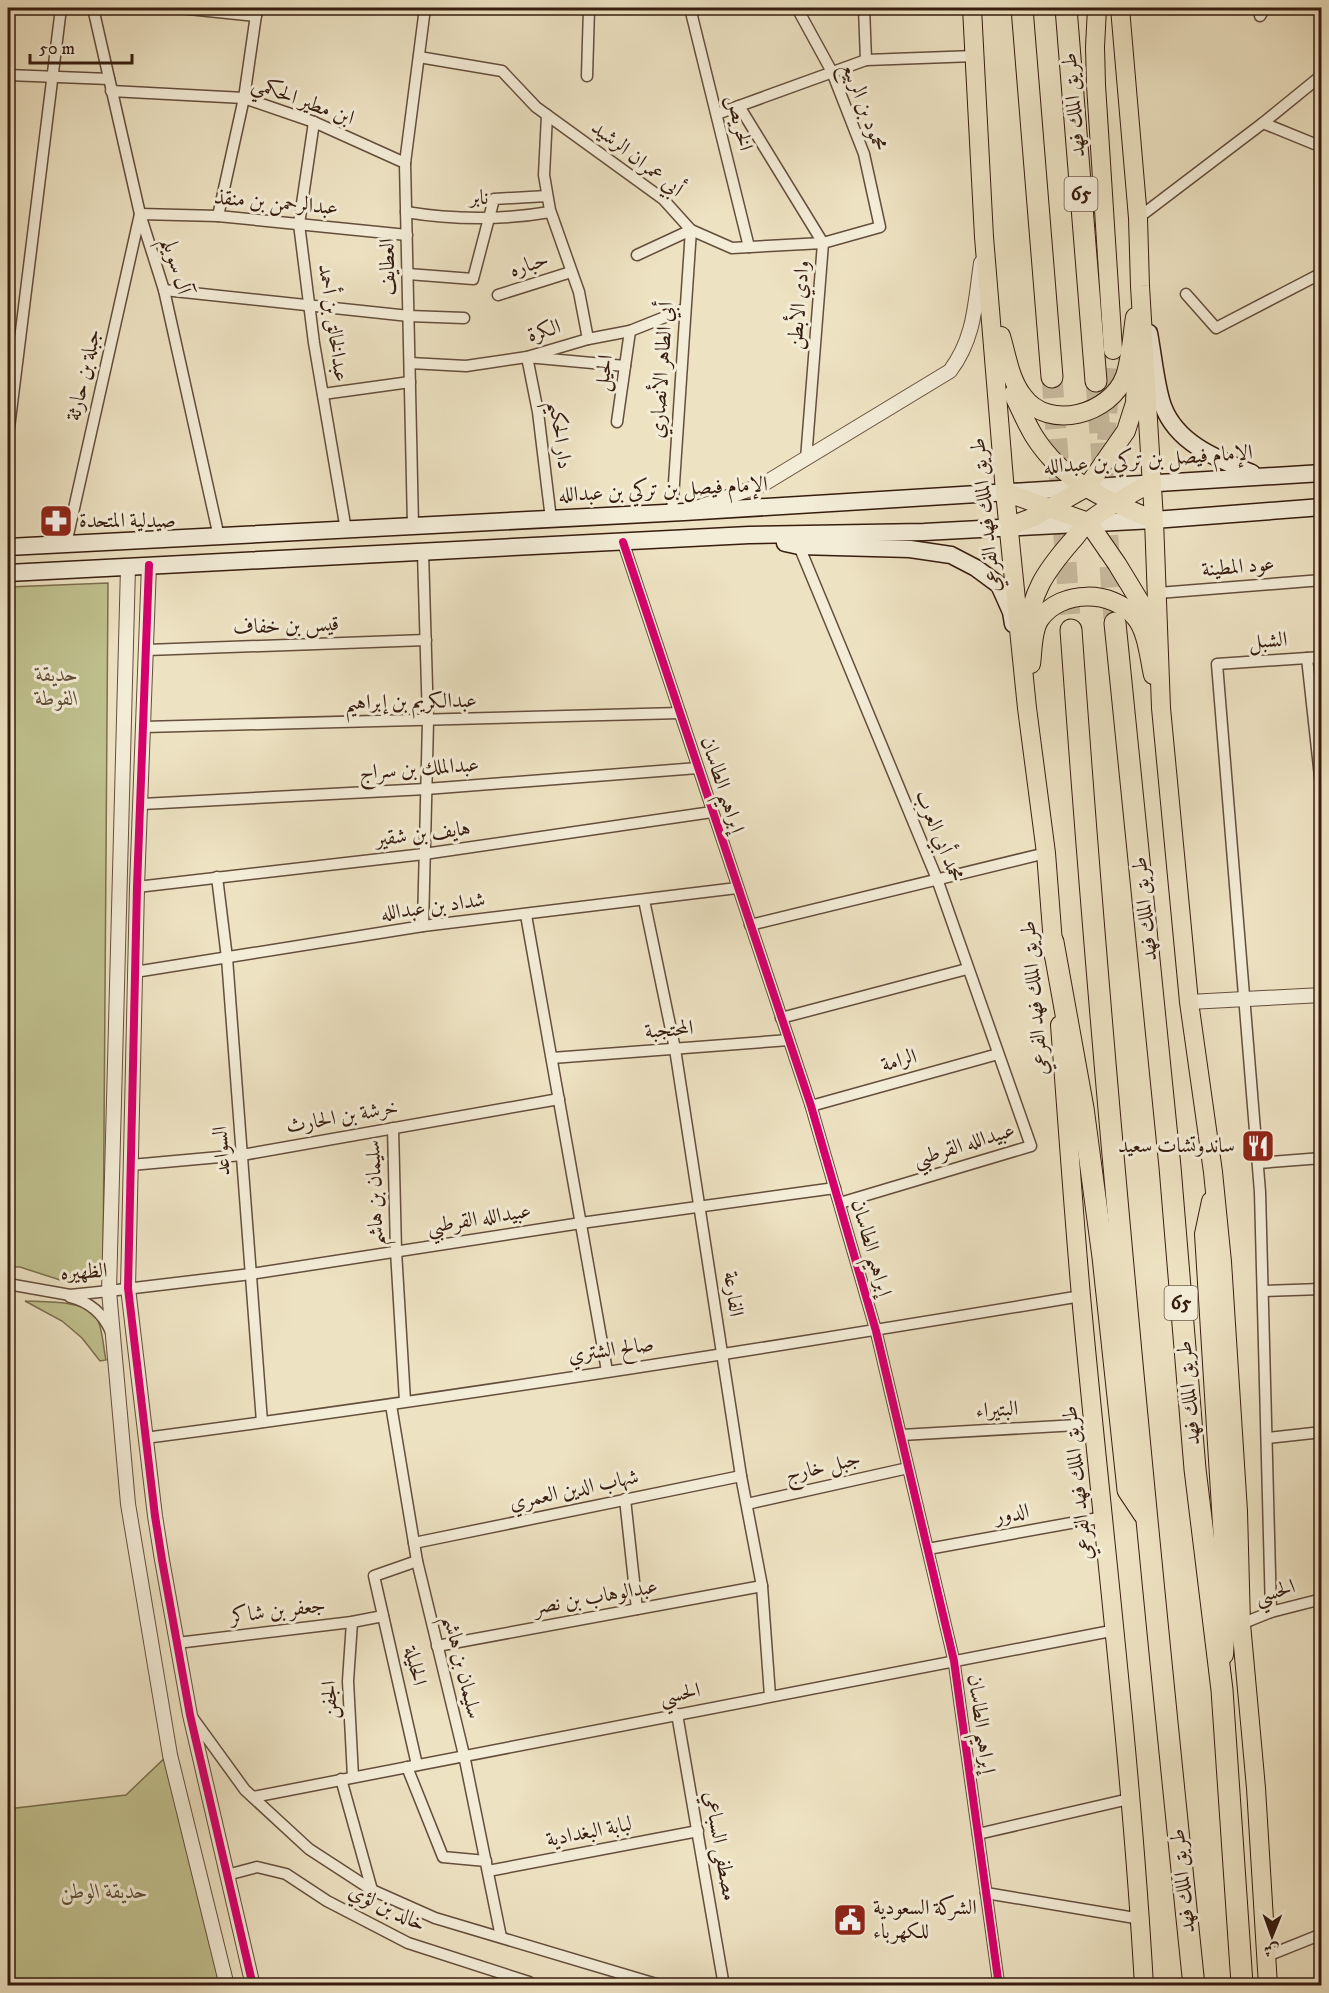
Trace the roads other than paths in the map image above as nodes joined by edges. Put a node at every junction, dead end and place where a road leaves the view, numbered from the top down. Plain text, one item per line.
1 (61, 8) edge
2 (93, 8) edge
3 (179, 8) edge
4 (425, 8) edge
5 (589, 8) edge
6 (690, 8) edge
7 (797, 8) edge
8 (864, 8) edge
9 (972, 8) edge
10 (1015, 8) edge
11 (1022, 8) edge
12 (1066, 8) edge
13 (1097, 8) edge
14 (1120, 8) edge
15 (256, 12) edge
16 (975, 56) junction
17 (419, 57) junction
18 (866, 60) junction
19 (832, 72) junction
20 (8, 75) edge
21 (1322, 75) edge
22 (52, 76) junction
23 (587, 76) dead end
24 (109, 80) junction
25 (111, 92) junction
26 (244, 98) junction
27 (739, 106) junction
28 (717, 114) junction
29 (548, 115) junction
30 (1031, 120) junction
31 (314, 122) junction
32 (1263, 123) junction
33 (1322, 147) edge
34 (405, 163) junction
35 (548, 196) junction
36 (406, 212) junction
37 (550, 212) junction
38 (140, 214) junction
39 (218, 216) junction
40 (489, 218) junction
41 (1138, 218) junction
42 (299, 224) junction
43 (880, 226) joint
44 (691, 230) junction
45 (407, 235) junction
46 (984, 237) junction
47 (823, 243) junction
48 (749, 247) junction
49 (637, 255) dead end
50 (572, 272) junction
51 (1322, 273) edge
52 (408, 274) junction
53 (1140, 286) junction
54 (164, 290) junction
55 (1186, 294) dead end
56 (498, 295) dead end
57 (990, 297) junction
58 (311, 306) junction
59 (686, 309) junction
60 (409, 316) junction
61 (464, 318) dead end
62 (630, 331) junction
63 (588, 339) junction
64 (1113, 350) tunnel mouth
65 (527, 357) junction
66 (410, 363) junction
67 (625, 366) junction
68 (1052, 378) tunnel mouth
69 (1096, 381) tunnel mouth
70 (410, 382) junction
71 (323, 394) junction
72 (617, 422) dead end
73 (8, 436) edge
74 (806, 459) junction
75 (1322, 473) edge
76 (1259, 476) junction
77 (1152, 482) junction
78 (1087, 487) junction
79 (1005, 492) junction
80 (1114, 504) junction
81 (1322, 507) edge
82 (1048, 508) junction
83 (678, 512) junction
84 (551, 519) junction
85 (1154, 520) junction
86 (1088, 522) junction
87 (413, 526) junction
88 (1010, 526) junction
89 (346, 530) junction
90 (749, 535) junction
91 (219, 537) junction
92 (623, 542) junction
93 (66, 544) junction
94 (799, 546) junction
95 (8, 548) edge
96 (423, 552) junction
97 (149, 566) junction
98 (128, 567) junction
99 (8, 573) edge
100 (1322, 580) edge
101 (1158, 593) junction
102 (1114, 623) tunnel mouth
103 (1071, 630) tunnel mouth
104 (426, 640) junction
105 (147, 650) junction
106 (1322, 657) edge
107 (1307, 658) junction
108 (1027, 708) junction
109 (1161, 708) junction
110 (680, 713) junction
111 (428, 721) junction
112 (144, 727) junction
113 (698, 768) junction
114 (426, 789) junction
115 (1322, 795) edge
116 (142, 804) junction
117 (712, 812) junction
118 (122, 828) junction
119 (140, 834) junction
120 (1046, 853) junction
121 (424, 854) junction
122 (120, 866) junction
123 (138, 868) junction
124 (217, 877) junction
125 (937, 879) junction
126 (137, 887) junction
127 (737, 888) junction
128 (644, 900) junction
129 (526, 915) junction
130 (750, 925) junction
131 (423, 926) junction
132 (1053, 942) junction
133 (227, 958) junction
134 (967, 969) junction
135 (135, 972) junction
136 (1322, 995) edge
137 (1244, 998) junction
138 (1189, 1002) junction
139 (782, 1018) junction
140 (789, 1040) junction
141 (675, 1049) junction
142 (998, 1054) junction
143 (552, 1058) junction
144 (559, 1099) junction
145 (811, 1106) junction
146 (393, 1128) junction
147 (1031, 1146) joint
148 (242, 1155) junction
149 (1322, 1158) edge
150 (1258, 1163) junction
151 (131, 1164) junction
152 (1214, 1183) junction
153 (835, 1188) junction
154 (840, 1203) junction
155 (700, 1206) junction
156 (580, 1223) junction
157 (396, 1251) junction
158 (251, 1274) junction
159 (8, 1284) edge
160 (128, 1288) junction
161 (1322, 1289) edge
162 (109, 1291) junction
163 (1263, 1291) junction
164 (52, 1294) junction
165 (1081, 1296) junction
166 (876, 1331) junction
167 (722, 1354) junction
168 (115, 1355) junction
169 (607, 1371) junction
170 (405, 1401) junction
171 (391, 1404) junction
172 (262, 1422) junction
173 (1095, 1424) junction
174 (1322, 1432) edge
175 (901, 1435) junction
176 (145, 1438) junction
177 (1267, 1438) junction
178 (908, 1468) junction
179 (741, 1476) junction
180 (625, 1499) junction
181 (747, 1504) junction
182 (1145, 1516) junction
183 (1104, 1517) junction
184 (414, 1543) junction
185 (928, 1549) junction
186 (417, 1561) junction
187 (762, 1586) junction
188 (1322, 1599) edge
189 (637, 1609) junction
190 (1271, 1612) junction
191 (383, 1616) junction
192 (352, 1622) junction
193 (1241, 1624) junction
194 (1116, 1630) junction
195 (177, 1643) junction
196 (437, 1646) junction
197 (954, 1661) junction
198 (1222, 1690) junction
199 (770, 1696) junction
200 (677, 1714) junction
201 (190, 1715) junction
202 (464, 1755) junction
203 (412, 1766) junction
204 (353, 1777) junction
205 (341, 1779) junction
206 (253, 1797) junction
207 (1129, 1800) junction
208 (698, 1831) junction
209 (978, 1834) junction
210 (487, 1866) junction
211 (227, 1875) junction
212 (372, 1890) junction
213 (986, 1893) junction
214 (1141, 1926) junction
215 (1266, 1932) junction
216 (1322, 1934) edge
217 (501, 1937) junction
218 (1267, 1956) junction
219 (1249, 1985) edge
220 (227, 1986) edge
221 (253, 1986) edge
222 (533, 1986) edge
223 (663, 1986) edge
224 (724, 1986) edge
225 (999, 1986) edge
226 (1146, 1986) edge
227 (1155, 1986) edge
228 (1194, 1986) edge
229 (1268, 1986) edge

1 - 22 street
2 - 24 street, آل سويلم
3 - 15 street
4 - 17 street, العطايف
5 - 23 street
6 - 28 street, الخريص
7 - 19 street, محمود بن الربيع
8 - 18 street
9 - 16 main road, طريق الملك فهد الفرعي
10 - 30 main road
11 - 30 highway, طريق الملك فهد / 65
12 - 69 highway, طريق الملك فهد / 65
13 - 64 main road
14 - 41 main road
15 - 26 street
16 - 18 street
16 - 46 main road, طريق الملك فهد الفرعي
17 - 29 street, أبي عمران الرشيد
17 - 34 street, العطايف
18 - 19 street
19 - 27 street
19 - 43 street, محمود بن الربيع
20 - 22 street
21 - 32 street
22 - 24 street
22 - 73 street
24 - 25 street, آل سويلم
25 - 26 street, ابن مطير الحكمي
25 - 38 street, آل سويلم
26 - 31 street, ابن مطير الحكمي
26 - 39 street
27 - 28 street
27 - 47 street, وادي الأبطن
28 - 48 street, الخريص
29 - 35 street
29 - 44 street, أبي عمران الرشيد
30 - 68 highway, طريق الملك فهد / 65
31 - 34 street, ابن مطير الحكمي
31 - 42 street, عبدالخالق بن أحمد
32 - 33 street
32 - 41 street
34 - 36 street, العطايف
35 - 37 street
35 - 40 street
36 - 40 street, نابر
36 - 45 street, العطايف
37 - 40 street, نابر
37 - 50 street
38 - 39 street, عبدالرحمن بن منقذ
38 - 54 street, آل سويلم
38 - 93 street, جبلة بن حارثة
39 - 42 street, عبدالرحمن بن منقذ
40 - 52 street
41 - 53 main road
42 - 45 street, عبدالرحمن بن منقذ
42 - 58 street, عبدالخالق بن أحمد
43 - 47 street, أبي عمران الرشيد
44 - 48 street, أبي عمران الرشيد
44 - 49 street
44 - 59 street, أبي الطاهر الأنصاري
45 - 52 street, العطايف
46 - 57 main road, طريق الملك فهد الفرعي
46 - 74 street
47 - 48 street, أبي عمران الرشيد
47 - 74 street, وادي الأبطن
50 - 56 street, حباره
50 - 63 street
51 - 55 street
52 - 60 street, العطايف
53 - 57 main road
53 - 76 main road
53 - 77 main road
53 - 78 main road
54 - 58 street
54 - 91 street, آل سويلم
57 - 78 main road
57 - 79 main road, طريق الملك فهد الفرعي
58 - 60 street
58 - 71 street, عبدالخالق بن أحمد
59 - 62 street, الكرة
59 - 83 street, أبي الطاهر الأنصاري
60 - 61 street
60 - 66 street, العطايف
62 - 63 street, الكرة
62 - 67 street, الحيل
63 - 65 street, الكرة
65 - 66 street, الكرة
65 - 67 street
65 - 84 street, دار الحكيم
66 - 70 street, العطايف
67 - 72 street, الحيل
70 - 71 street
70 - 87 street, العطايف
71 - 89 street, عبدالخالق بن أحمد
74 - 83 street
75 - 76 main road, الإمام فيصل بن تركي بن عبدالله
76 - 77 main road, الإمام فيصل بن تركي بن عبدالله
77 - 78 main road, الإمام فيصل بن تركي بن عبدالله
77 - 80 main road
77 - 85 main road
78 - 79 main road, الإمام فيصل بن تركي بن عبدالله
78 - 80 main road
78 - 82 main road
79 - 82 main road
79 - 83 main road, الإمام فيصل بن تركي بن عبدالله
79 - 88 main road, طريق الملك فهد الفرعي
80 - 85 main road
80 - 86 main road
81 - 85 main road
82 - 86 main road
82 - 88 main road
83 - 84 main road, الإمام فيصل بن تركي بن عبدالله
84 - 87 main road, الإمام فيصل بن تركي بن عبدالله
85 - 86 main road
85 - 101 main road
86 - 88 main road
86 - 108 main road
86 - 109 main road
87 - 89 main road, الإمام فيصل بن تركي بن عبدالله
88 - 90 main road
88 - 108 main road, طريق الملك فهد الفرعي
89 - 91 main road, الإمام فيصل بن تركي بن عبدالله
90 - 92 main road
90 - 94 main road
91 - 93 main road, الإمام فيصل بن تركي بن عبدالله
92 - 96 main road
92 - 110 street, إبراهيم الطاسان
93 - 95 main road, الإمام فيصل بن تركي بن عبدالله
94 - 108 main road
94 - 125 street, محمد أبي العرب
96 - 97 main road
96 - 104 street
97 - 98 main road
97 - 105 street
98 - 99 main road
98 - 118 street
100 - 101 street, عود المطينة
101 - 109 main road
102 - 198 highway, طريق الملك فهد / 65
103 - 182 highway, طريق الملك فهد
104 - 105 street, قيس بن خفاف
104 - 111 street
105 - 112 street
106 - 107 street, الشبل
107 - 115 street
107 - 137 street, الشبل
108 - 109 main road
108 - 120 main road, طريق الملك فهد الفرعي
109 - 138 main road
110 - 111 street, عبدالكريم بن إبراهيم
110 - 113 street, إبراهيم الطاسان
111 - 112 street, عبدالكريم بن إبراهيم
111 - 114 street
112 - 116 street
113 - 114 street, عبدالملك بن سراج
113 - 117 street, إبراهيم الطاسان
114 - 116 street, عبدالملك بن سراج
114 - 121 street
116 - 119 street
117 - 121 street, هايف بن شقير
117 - 127 street, إبراهيم الطاسان
118 - 119 street
118 - 122 street
119 - 123 street
120 - 125 street
120 - 132 main road, طريق الملك فهد الفرعي
121 - 124 street, هايف بن شقير
121 - 131 street
122 - 123 street
122 - 162 street
123 - 126 street
124 - 126 street, هايف بن شقير
124 - 133 street, السواعد
125 - 130 street
125 - 134 street, محمد أبي العرب
126 - 135 street
127 - 128 street, شداد بن عبدالله
127 - 130 street, إبراهيم الطاسان
128 - 129 street, شداد بن عبدالله
128 - 141 street, الفارعة
129 - 131 street, شداد بن عبدالله
129 - 143 street
130 - 139 street, إبراهيم الطاسان
131 - 133 street, شداد بن عبدالله
132 - 165 main road, طريق الملك فهد الفرعي
132 - 182 highway
133 - 135 street, شداد بن عبدالله
133 - 148 street, السواعد
134 - 139 street
134 - 142 street, محمد أبي العرب
135 - 151 street
136 - 137 street
137 - 138 street
137 - 150 street
138 - 152 main road
139 - 140 street, إبراهيم الطاسان
140 - 141 street, المحتجبة
140 - 145 street, إبراهيم الطاسان
141 - 143 street, المحتجبة
141 - 155 street, الفارعة
142 - 145 street, الرامة
142 - 147 street, محمد أبي العرب
143 - 144 street
144 - 146 street, خرشة بن الحارث
144 - 156 street
145 - 153 street, إبراهيم الطاسان
146 - 148 street, خرشة بن الحارث
146 - 157 street, سليمان بن هاشم
147 - 154 street, عبيدالله القرطبي
148 - 151 street, خرشة بن الحارث
148 - 158 street, السواعد
149 - 150 street
150 - 163 street
151 - 160 street
152 - 193 main road
152 - 198 main road
153 - 154 street, إبراهيم الطاسان
153 - 155 street, عبيدالله القرطبي
154 - 166 street, إبراهيم الطاسان
155 - 156 street, عبيدالله القرطبي
155 - 167 street, الفارعة
156 - 157 street, عبيدالله القرطبي
156 - 169 street
157 - 158 street, عبيدالله القرطبي
157 - 170 street, سليمان بن هاشم
158 - 160 street, عبيدالله القرطبي
158 - 172 street, السواعد
159 - 164 street, الظهيره
160 - 162 street, الظهيره
160 - 176 street
161 - 163 street
162 - 164 street, الظهيره
162 - 168 street
163 - 177 street
164 - 168 street
165 - 166 street, صالح الشتري
165 - 173 main road, طريق الملك فهد الفرعي
166 - 167 street, صالح الشتري
166 - 175 street, إبراهيم الطاسان
167 - 169 street, صالح الشتري
167 - 179 street, الفارعة
168 - 220 street
169 - 170 street, صالح الشتري
170 - 171 street, صالح الشتري
171 - 172 street, صالح الشتري
171 - 184 street, سليمان بن هاشم
172 - 176 street, صالح الشتري
173 - 175 street, البتيراء
173 - 183 main road, طريق الملك فهد الفرعي
174 - 177 street
175 - 178 street, إبراهيم الطاسان
176 - 195 street
177 - 190 street
178 - 181 street, جبل خارج
178 - 185 street, إبراهيم الطاسان
179 - 180 street, شهاب الدين العمري
179 - 181 street, الفارعة
180 - 184 street, شهاب الدين العمري
180 - 189 street
181 - 187 street, الفارعة
182 - 228 highway, طريق الملك فهد
183 - 185 street, الدور
183 - 194 main road, طريق الملك فهد الفرعي
184 - 186 street, سليمان بن هاشم
185 - 197 street, إبراهيم الطاسان
186 - 191 street, الحليلة
186 - 196 street, سليمان بن هاشم
187 - 189 street, عبدالوهاب بن نصر
187 - 199 street, الفارعة
188 - 190 street, الحسي
189 - 196 street, عبدالوهاب بن نصر
190 - 193 street, الحسي
191 - 192 street, جعفر بن شاكر
191 - 203 street, الحليلة
192 - 195 street, جعفر بن شاكر
192 - 204 street, الجفن
193 - 215 main road
194 - 197 street, الحسي
194 - 207 main road, طريق الملك فهد الفرعي
195 - 201 street
196 - 202 street, سليمان بن هاشم
197 - 199 street, الحسي
197 - 209 street, إبراهيم الطاسان
198 - 219 highway, طريق الملك فهد / 65
199 - 200 street, الحسي
200 - 202 street, الحسي
200 - 208 street, مصطفى السباعي
201 - 206 street
201 - 211 street
202 - 203 street, الحسي
202 - 210 street, سليمان بن هاشم
203 - 204 street, الحسي
203 - 210 street, الحليلة
204 - 205 street, الحسي
205 - 206 street, الحسي
205 - 212 street, خالد بن لؤي
206 - 212 street
207 - 209 street
207 - 214 main road, طريق الملك فهد الفرعي
208 - 210 street, لبابة البغدادية
208 - 224 street, مصطفى السباعي
209 - 213 street, إبراهيم الطاسان
210 - 217 street, سليمان بن هاشم
211 - 221 street
211 - 222 street, خالد بن لؤي
212 - 217 street
213 - 214 street
213 - 225 street, إبراهيم الطاسان
214 - 226 main road, طريق الملك فهد الفرعي
214 - 227 main road
215 - 218 main road
215 - 219 main road
216 - 218 street
217 - 223 street
218 - 229 main road

